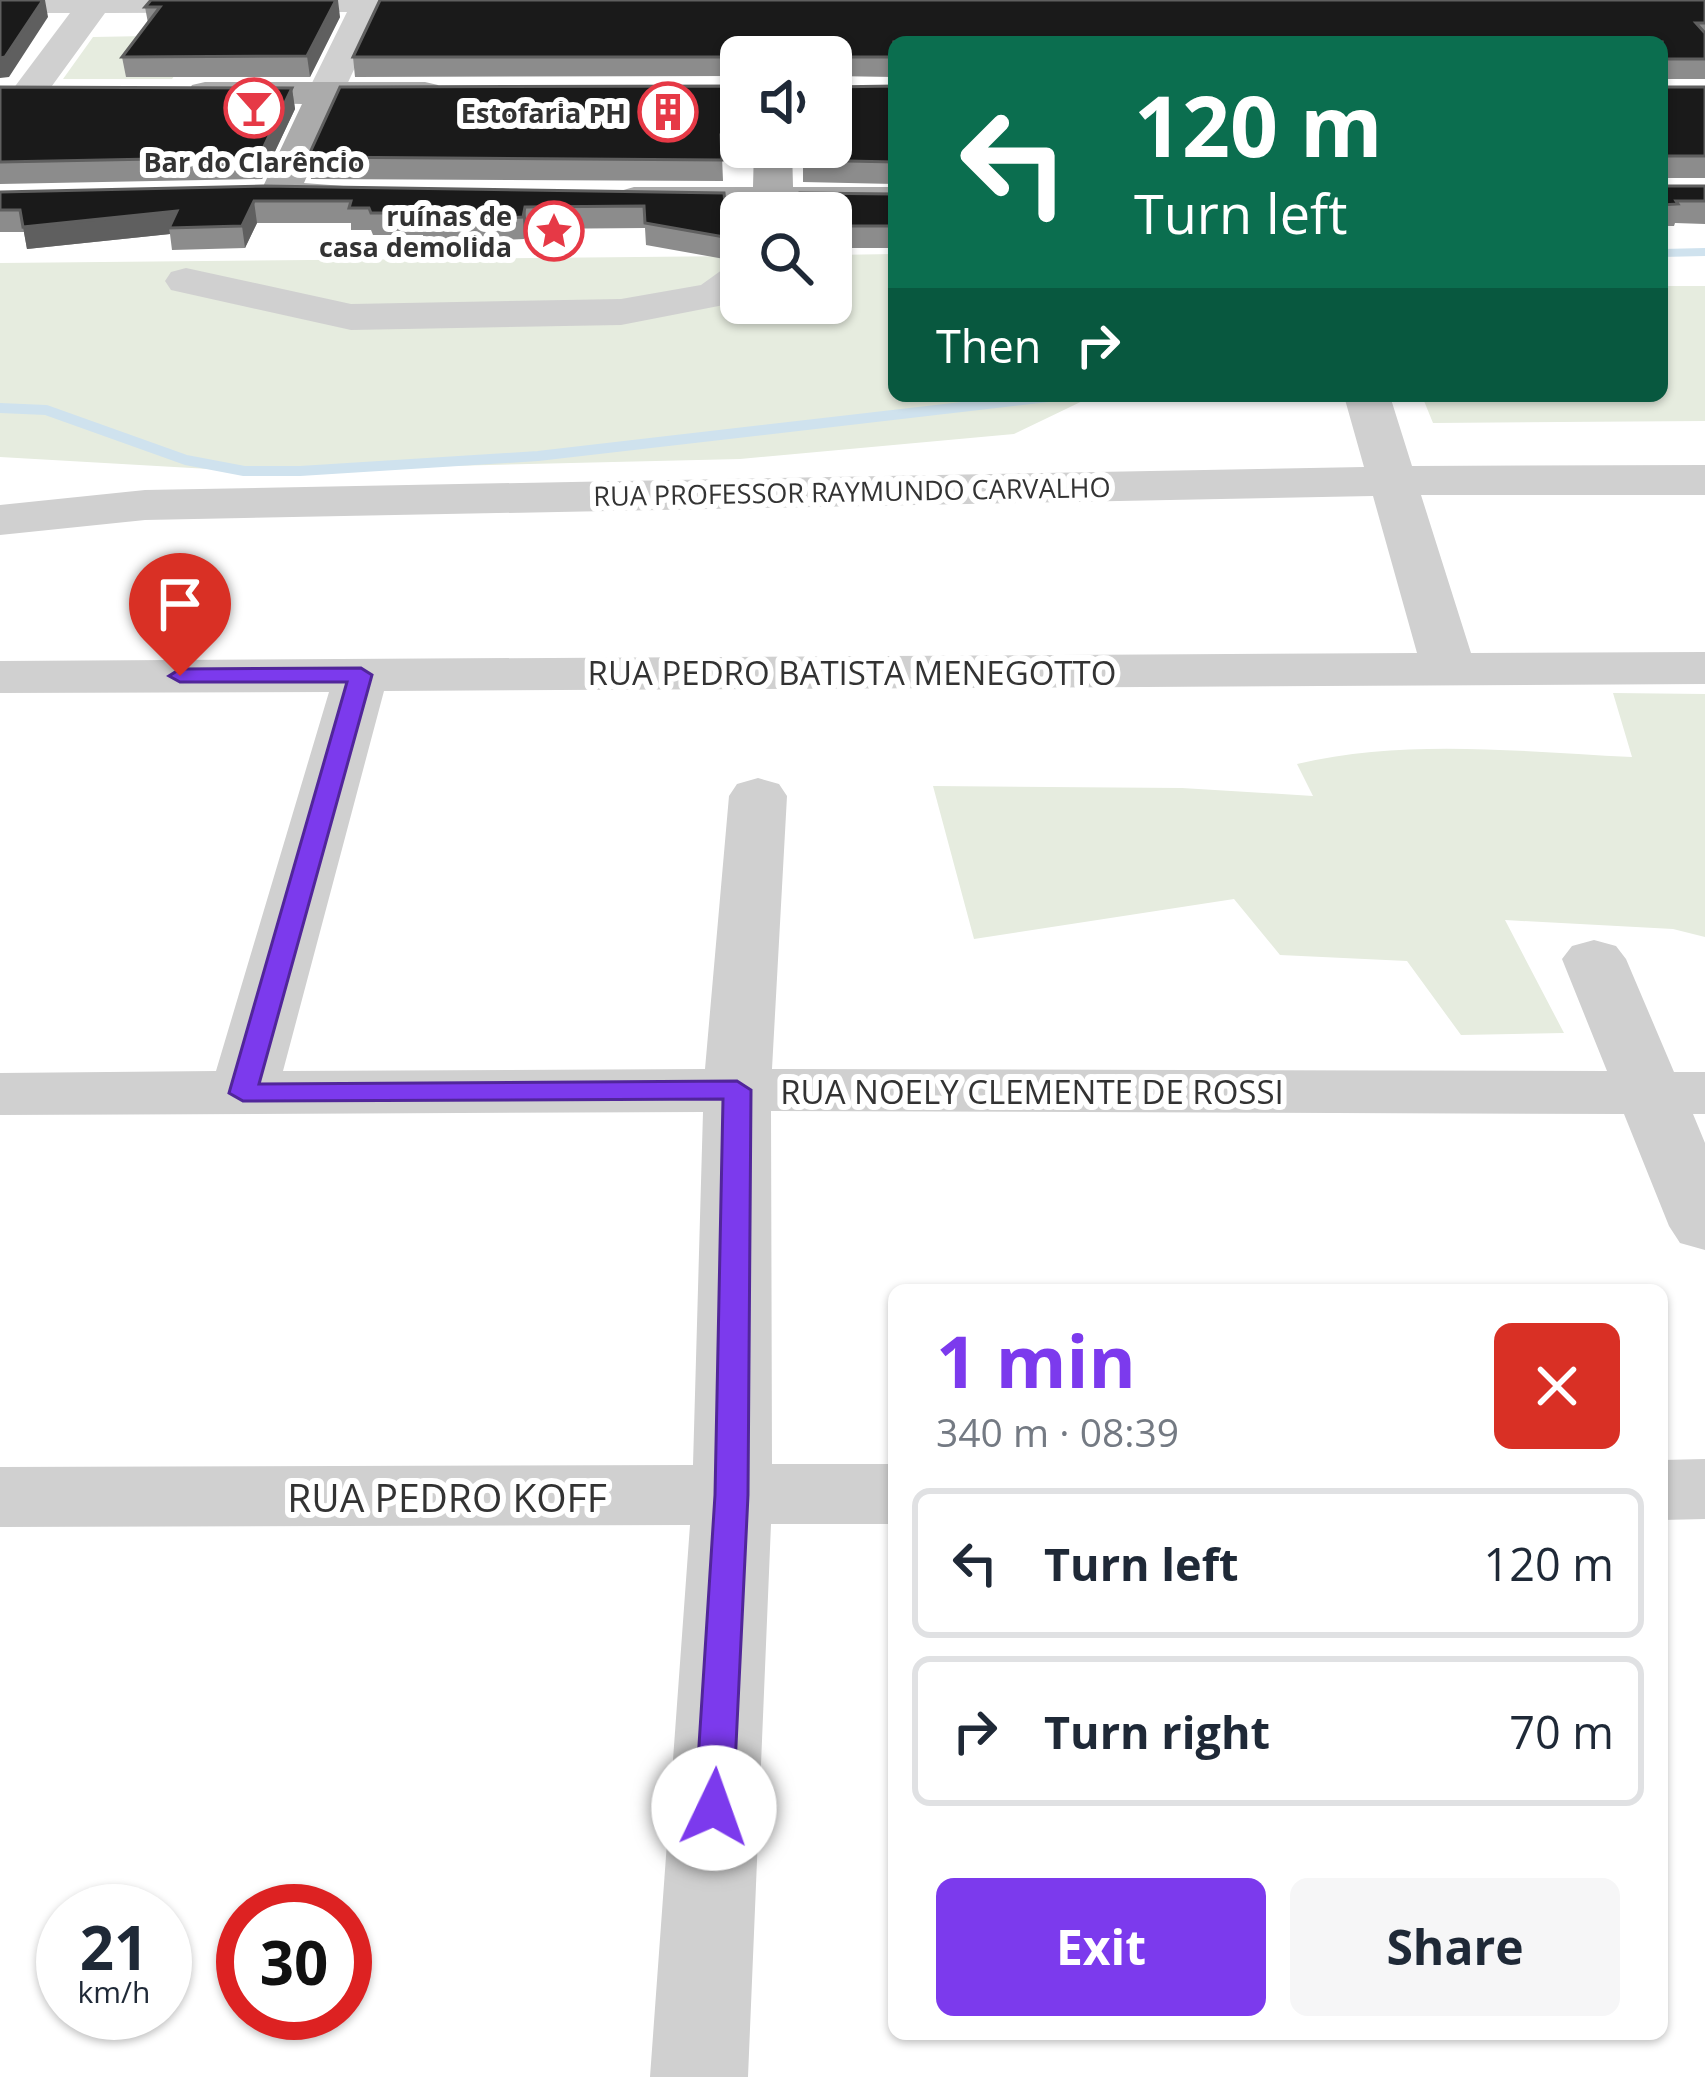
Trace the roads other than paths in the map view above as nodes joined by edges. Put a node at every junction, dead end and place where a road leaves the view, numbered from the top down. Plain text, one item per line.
1 (369, 1) edge
2 (506, 2) edge
3 (0, 3) edge
4 (95, 3) junction
5 (73, 93) edge
6 (165, 93) edge
7 (325, 93) junction
8 (462, 93) edge
9 (12, 102) edge
10 (234, 195) edge
11 (279, 195) junction
12 (394, 196) edge
13 (607, 199) edge
14 (888, 200) edge
15 (852, 202) edge
16 (720, 204) edge
17 (187, 281) dead end
18 (720, 291) edge
19 (1369, 402) edge
20 (1392, 481) junction
21 (1705, 481) edge
22 (0, 520) edge
23 (1705, 668) edge
24 (1449, 669) junction
25 (361, 675) junction
26 (0, 676) edge
27 (758, 796) dead end
28 (1594, 959) dead end
29 (737, 1090) junction
30 (243, 1093) junction
31 (1679, 1093) edge
32 (0, 1094) edge
33 (1705, 1226) edge
34 (1705, 1489) edge
35 (1668, 1490) edge
36 (888, 1494) edge
37 (731, 1495) junction
38 (0, 1497) edge
39 (699, 2077) edge

1 - 2 street
1 - 4 street
1 - 7 street
3 - 4 street
4 - 9 street
5 - 9 main road
6 - 7 main road
7 - 8 main road
7 - 11 main road
10 - 11 street
11 - 12 main road
13 - 16 main road
14 - 15 main road
17 - 18 street
19 - 20 street
20 - 21 street, RUA PROFESSOR RAYMUNDO CARVALHO
20 - 22 street, RUA PROFESSOR RAYMUNDO CARVALHO
20 - 24 street
23 - 24 street, RUA PEDRO BATISTA MENEGOTTO
24 - 25 street, RUA PEDRO BATISTA MENEGOTTO
25 - 26 street, RUA PEDRO BATISTA MENEGOTTO
25 - 30 street
27 - 29 street
28 - 31 street
29 - 30 street, RUA NOELY CLEMENTE DE ROSSI
29 - 31 street, RUA NOELY CLEMENTE DE ROSSI
29 - 37 street
30 - 32 street, RUA NOELY CLEMENTE DE ROSSI
31 - 33 street
34 - 35 street
36 - 37 street, RUA PEDRO KOFF
37 - 38 street, RUA PEDRO KOFF
37 - 39 street

